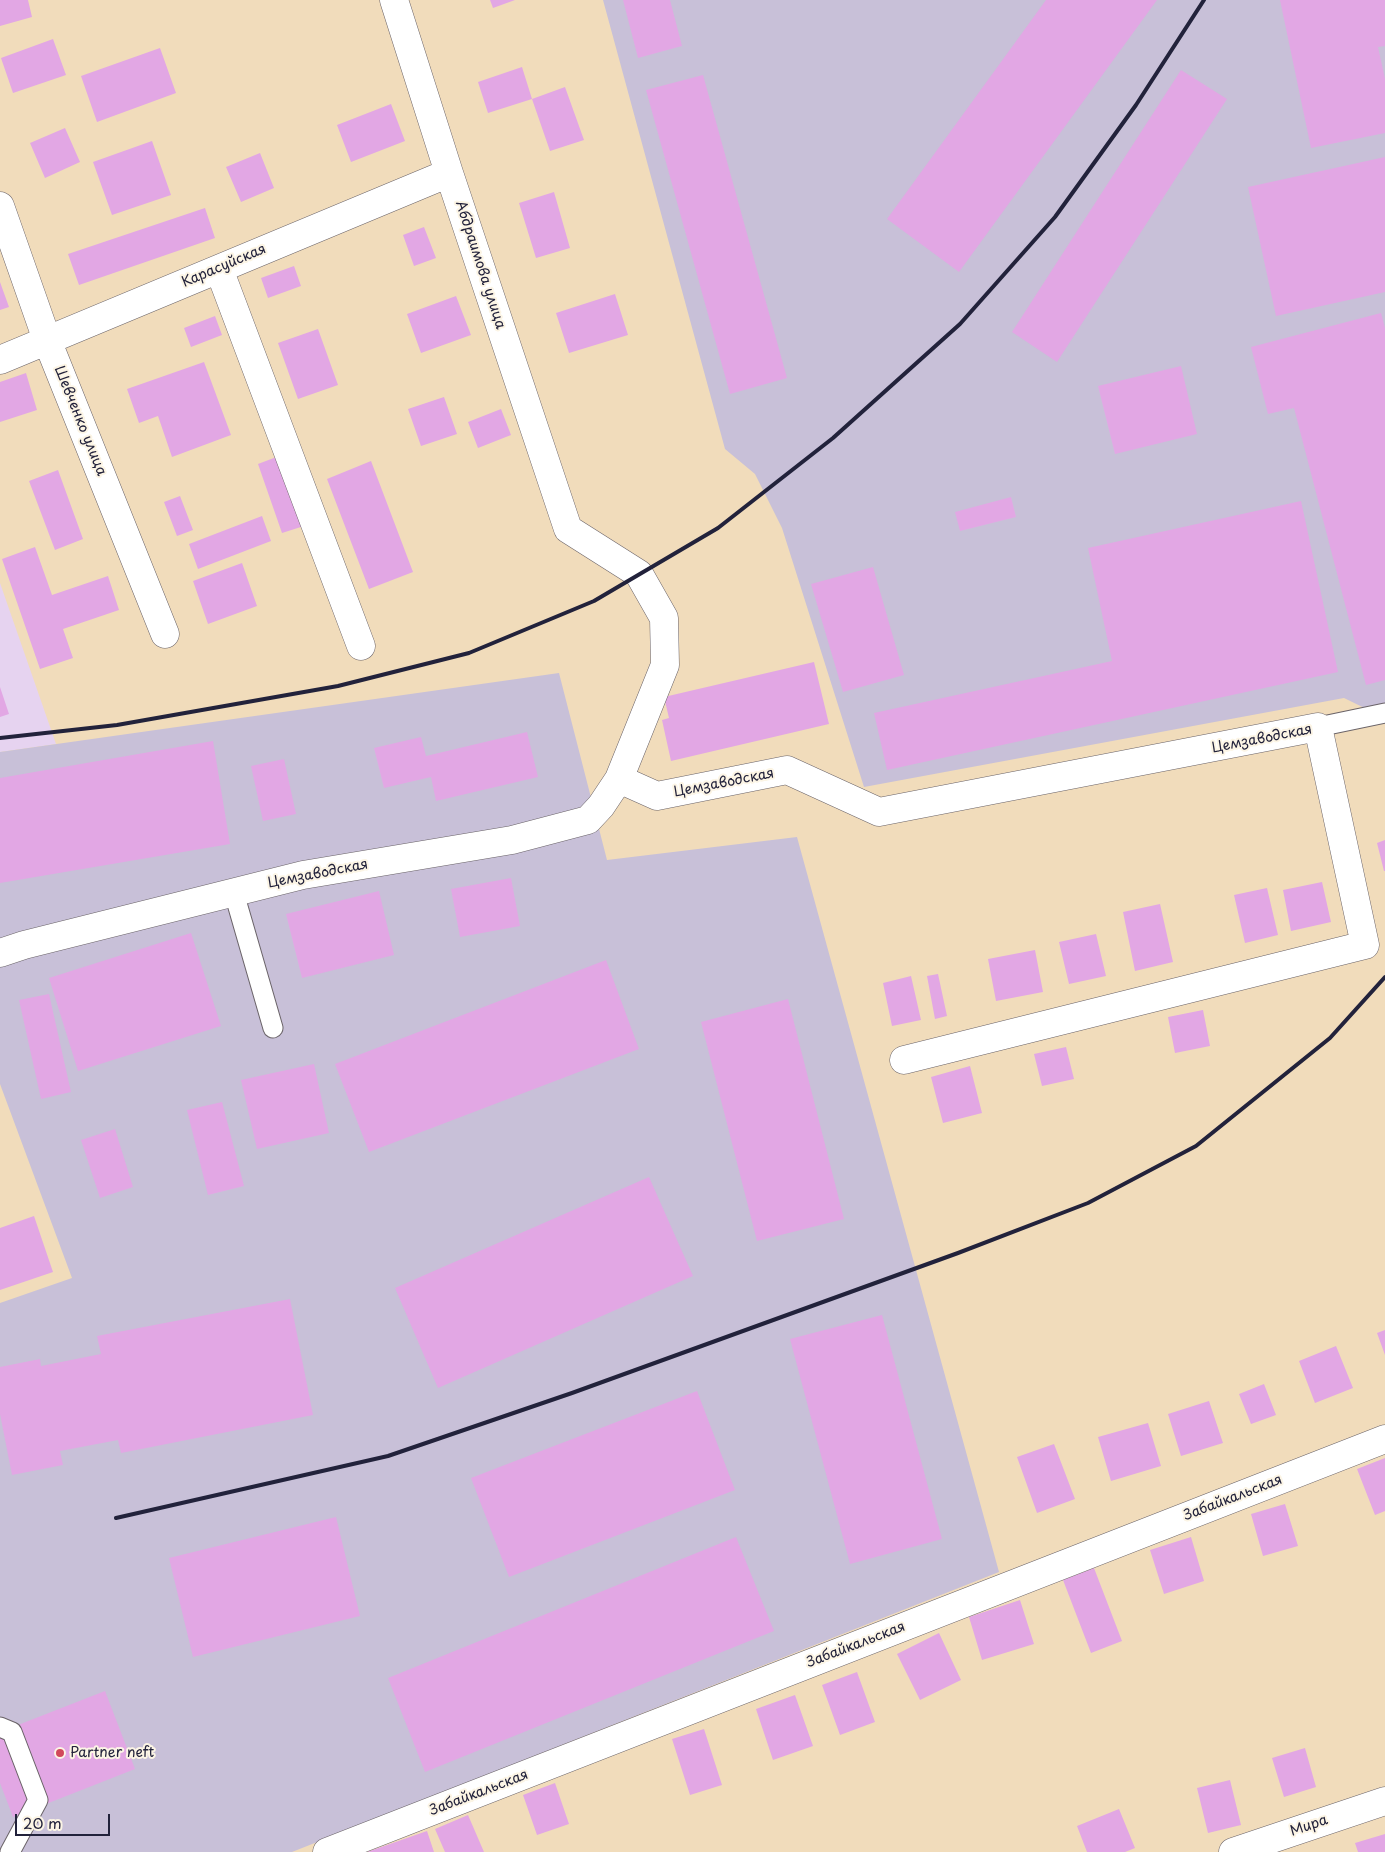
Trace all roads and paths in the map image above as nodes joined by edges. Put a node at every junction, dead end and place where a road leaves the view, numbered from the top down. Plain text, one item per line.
1 (394, 0) edge
2 (449, 173) junction
3 (0, 206) edge
4 (219, 269) junction
5 (47, 340) junction
6 (0, 360) edge
7 (664, 618) joint
8 (165, 634) dead end
9 (361, 646) dead end
10 (1385, 713) edge
11 (1318, 728) junction
12 (619, 779) junction
13 (234, 893) junction
14 (0, 953) edge
15 (272, 1028) dead end
16 (904, 1060) dead end
17 (1385, 1439) edge
18 (0, 1727) edge
19 (1385, 1801) edge
20 (10, 1852) edge
21 (327, 1852) edge
22 (1233, 1852) edge

1 - 2 street, Абдраимова улица
2 - 4 street, Карасуйская
2 - 7 street, Абдраимова улица
3 - 5 street, Шевченко улица
4 - 5 street, Карасуйская
4 - 9 street
5 - 6 street, Карасуйская
5 - 8 street, Шевченко улица
7 - 12 street, Цемзаводская
10 - 11 lane
11 - 12 street, Цемзаводская
11 - 16 street, Цемзаводская
12 - 13 street, Цемзаводская
13 - 14 street, Цемзаводская
13 - 15 lane
17 - 21 street, Забайкальская
18 - 20 lane
19 - 22 street, Мира

